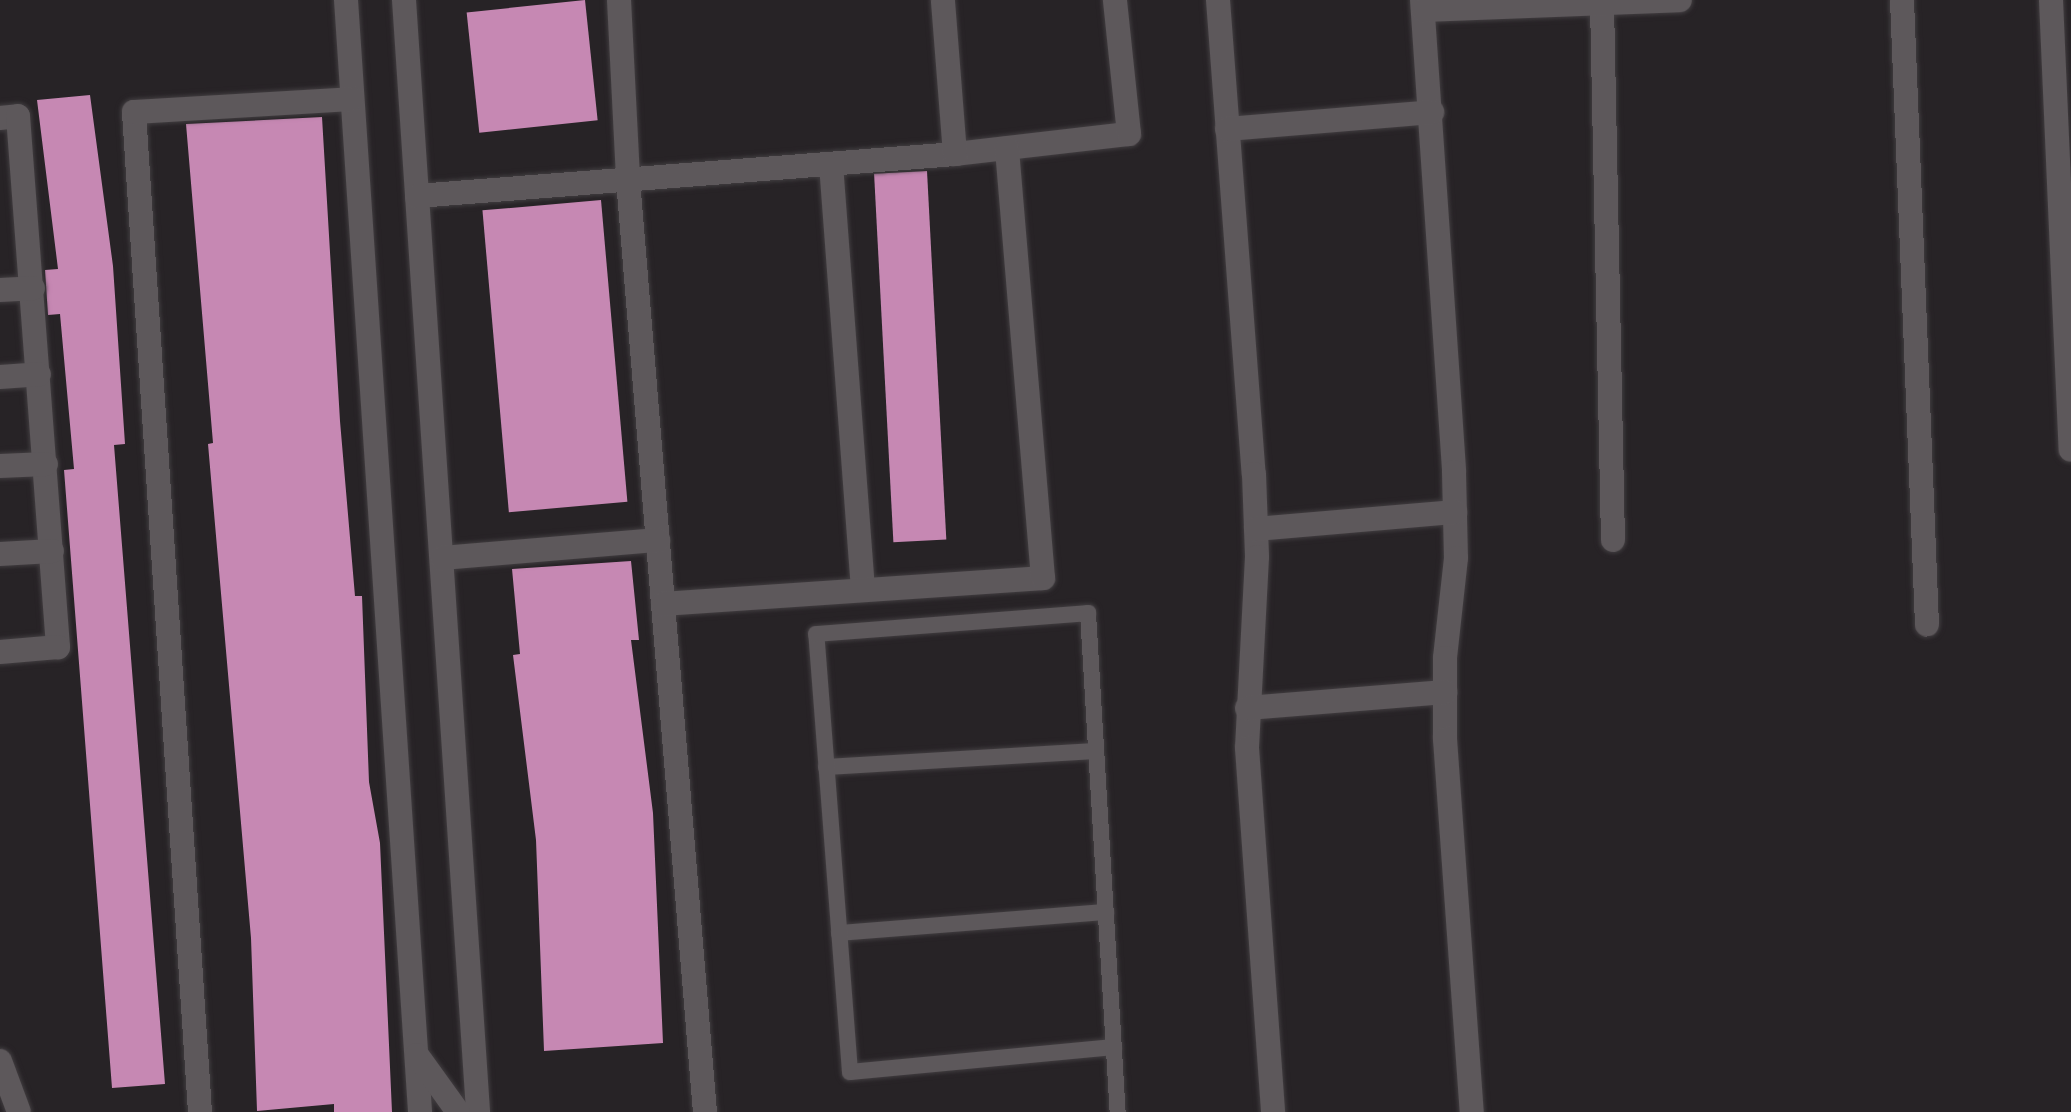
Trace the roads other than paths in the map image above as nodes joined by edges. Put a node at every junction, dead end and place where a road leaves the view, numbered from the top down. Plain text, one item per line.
1 (346, 0) edge
2 (404, 0) edge
3 (619, 0) edge
4 (943, 0) edge
5 (1115, 0) edge
6 (1218, 0) edge
7 (1680, 0) edge
8 (1902, 0) edge
9 (2051, 0) edge
10 (1602, 3) junction
11 (1422, 5) edge
12 (352, 99) junction
13 (1432, 112) junction
14 (0, 118) edge
15 (1227, 129) junction
16 (1007, 149) junction
17 (955, 154) junction
18 (831, 164) junction
19 (628, 180) junction
20 (25, 192) junction
21 (0, 194) edge
22 (417, 196) junction
23 (33, 288) junction
24 (0, 290) edge
25 (39, 374) junction
26 (0, 377) edge
27 (2071, 450) edge
28 (46, 464) junction
29 (0, 466) edge
30 (1455, 512) junction
31 (1256, 529) junction
32 (658, 540) junction
33 (1613, 540) dead end
34 (52, 551) junction
35 (0, 554) edge
36 (442, 558) junction
37 (863, 590) junction
38 (663, 604) junction
39 (1927, 625) dead end
40 (0, 652) edge
41 (1445, 692) junction
42 (1247, 708) junction
43 (1096, 751) junction
44 (826, 767) junction
45 (1106, 912) junction
46 (839, 933) junction
47 (1114, 1047) junction
48 (416, 1053) junction
49 (0, 1061) edge
50 (19, 1112) edge
51 (200, 1112) edge
52 (420, 1112) edge
53 (458, 1112) edge
54 (478, 1112) edge
55 (705, 1112) edge
56 (1118, 1112) edge
57 (1273, 1112) edge
58 (1472, 1112) edge

1 - 12 street
2 - 22 street
3 - 19 street
4 - 17 street
5 - 16 street
6 - 15 street
7 - 10 street
8 - 39 street
9 - 27 street
10 - 11 street
10 - 33 street
11 - 13 street
12 - 48 street
12 - 51 street
13 - 15 street
13 - 30 street
14 - 20 street
15 - 31 street
16 - 17 street
16 - 37 street
17 - 18 street
18 - 19 street
18 - 37 street
19 - 22 street
19 - 32 street
20 - 21 street
20 - 23 street
22 - 36 street
23 - 24 street
23 - 25 street
25 - 26 street
25 - 28 street
28 - 29 street
28 - 34 street
30 - 31 street
30 - 41 street
31 - 42 street
32 - 36 street
32 - 38 street
34 - 35 street
34 - 40 street
36 - 54 street
37 - 38 street
38 - 55 street
41 - 42 street
41 - 58 street
42 - 57 street
43 - 44 lane
43 - 44 lane
43 - 45 lane
44 - 46 lane
45 - 46 lane
45 - 47 lane
46 - 47 lane
47 - 56 lane
48 - 52 street
48 - 53 street
49 - 50 street

